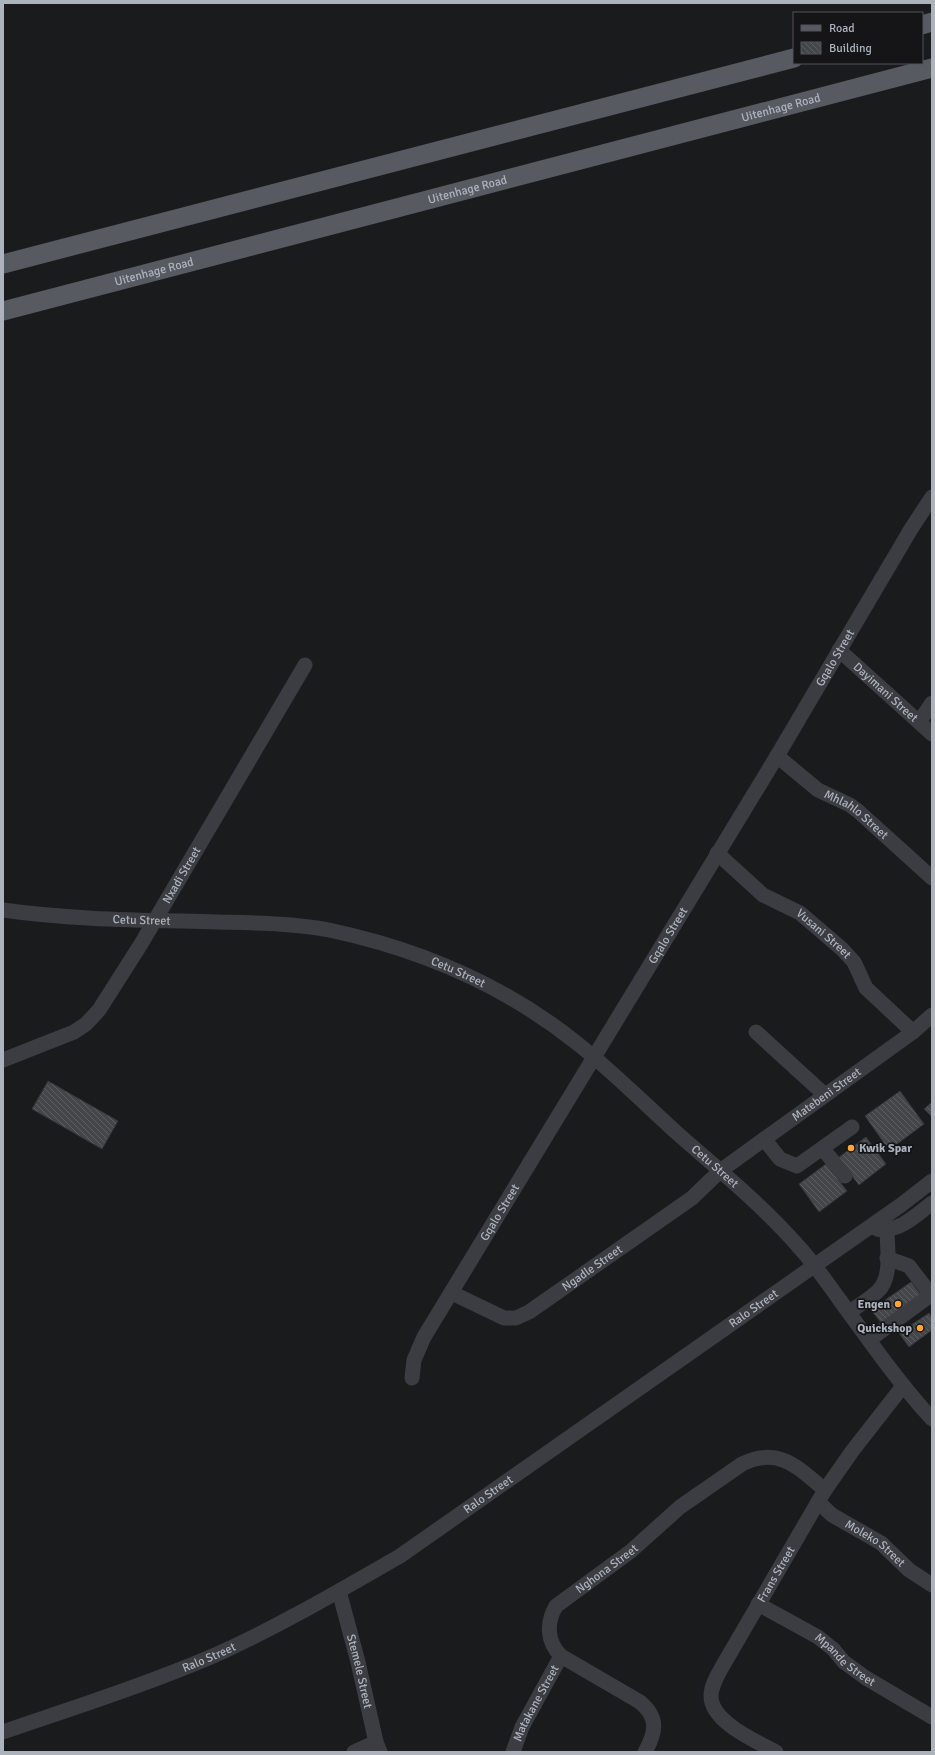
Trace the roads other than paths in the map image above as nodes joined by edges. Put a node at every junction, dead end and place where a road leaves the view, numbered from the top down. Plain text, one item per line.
1 (793, 58) edge
2 (932, 68) edge
3 (3, 264) edge
4 (3, 311) edge
5 (932, 496) edge
6 (839, 650) junction
7 (305, 665) dead end
8 (932, 704) edge
9 (919, 722) junction
10 (932, 734) edge
11 (777, 756) junction
12 (717, 853) junction
13 (932, 878) edge
14 (3, 910) edge
15 (154, 920) junction
16 (932, 1015) edge
17 (756, 1032) dead end
18 (913, 1032) junction
19 (594, 1058) junction
20 (3, 1060) edge
21 (825, 1095) junction
22 (852, 1127) dead end
23 (764, 1139) junction
24 (823, 1149) junction
25 (720, 1172) junction
26 (845, 1176) dead end
27 (932, 1180) edge
28 (932, 1203) edge
29 (870, 1226) junction
30 (887, 1230) junction
31 (887, 1258) junction
32 (814, 1265) junction
33 (452, 1292) junction
34 (849, 1312) junction
35 (869, 1340) junction
36 (412, 1378) dead end
37 (903, 1386) junction
38 (926, 1404) edge
39 (932, 1420) edge
40 (822, 1496) junction
41 (932, 1585) edge
42 (339, 1591) junction
43 (758, 1604) junction
44 (561, 1656) junction
45 (932, 1717) edge
46 (3, 1732) edge
47 (378, 1747) edge
48 (354, 1752) edge
49 (513, 1752) edge
50 (645, 1752) edge
51 (775, 1752) edge

1 - 3 main road
2 - 4 main road, Uitenhage Road
5 - 6 street, Gqalo Street
6 - 9 street, Dayimani Street
6 - 11 street, Gqalo Street
7 - 15 street, Nxadi Street
8 - 9 street
9 - 10 street, Dayimani Street
11 - 12 street, Gqalo Street
11 - 13 street, Mhlahlo Street
12 - 18 street, Vusani Street
12 - 19 street, Gqalo Street
14 - 15 street, Cetu Street
15 - 19 street, Cetu Street
15 - 20 street, Nxadi Street
16 - 18 street, Matebeni Street
17 - 21 street
18 - 21 street, Matebeni Street
19 - 25 street, Cetu Street
19 - 33 street, Gqalo Street
21 - 23 street, Matebeni Street
22 - 24 street
23 - 24 street
23 - 25 street, Matebeni Street
24 - 26 street
25 - 32 street, Cetu Street
25 - 33 street, Ngadle Street
27 - 29 street, Ralo Street
28 - 30 street
29 - 30 street
29 - 32 street, Ralo Street
30 - 31 street
31 - 34 street
31 - 35 street
32 - 34 street, Cetu Street
32 - 42 street, Ralo Street
33 - 36 street, Gqalo Street
34 - 35 street, Cetu Street
35 - 37 street, Cetu Street
37 - 38 street, Cetu Street
37 - 40 street, Frans Street
38 - 39 street, Cetu Street
40 - 41 street, Moleko Street
40 - 43 street, Frans Street
40 - 44 street, Nghona Street
42 - 46 street, Ralo Street
42 - 47 street, Stemele Street
43 - 45 street, Mpande Street
43 - 51 street, Frans Street
44 - 49 street, Matakane Street
44 - 50 street, Nghona Street
47 - 48 street

